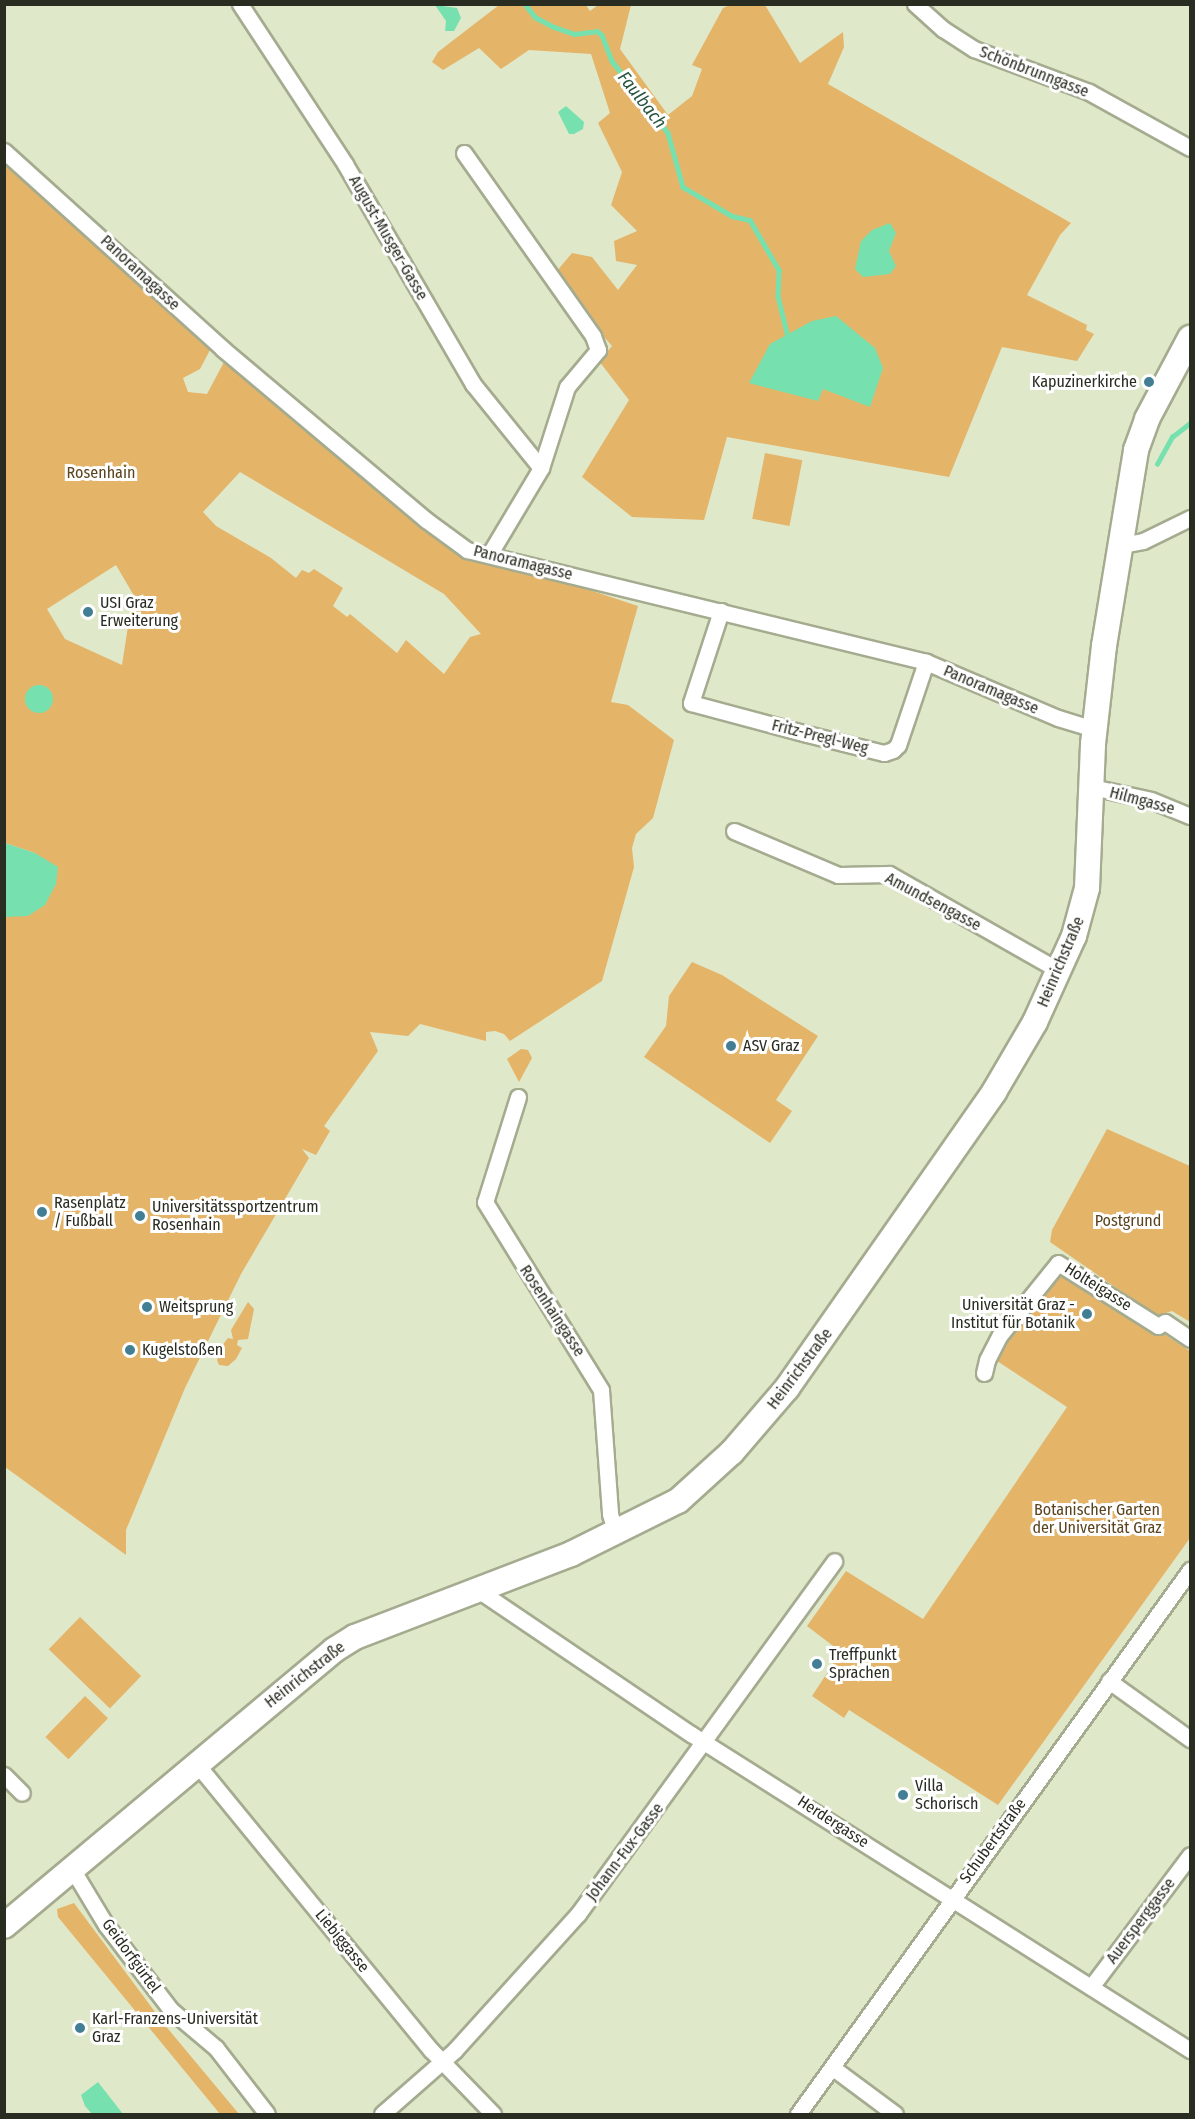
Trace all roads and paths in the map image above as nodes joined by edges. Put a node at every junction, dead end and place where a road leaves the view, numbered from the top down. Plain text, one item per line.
1 (240, 4) edge
2 (915, 4) edge
3 (1191, 148) edge
4 (4, 151) edge
5 (464, 153) dead end
6 (1191, 338) edge
7 (541, 468) junction
8 (1191, 518) edge
9 (1122, 545) junction
10 (489, 555) junction
11 (721, 611) junction
12 (926, 662) junction
13 (1094, 729) junction
14 (1092, 788) junction
15 (1191, 816) edge
16 (734, 831) dead end
17 (1060, 971) junction
18 (518, 1097) dead end
19 (1191, 1339) edge
20 (984, 1373) dead end
21 (616, 1534) junction
22 (834, 1561) dead end
23 (1191, 1570) edge
24 (478, 1590) junction
25 (1109, 1682) junction
26 (1191, 1739) edge
27 (704, 1742) junction
28 (196, 1763) junction
29 (4, 1775) edge
30 (22, 1793) dead end
31 (1191, 1855) edge
32 (74, 1872) junction
33 (951, 1899) junction
34 (4, 1926) edge
35 (1091, 1987) junction
36 (1191, 2050) edge
37 (444, 2061) junction
38 (833, 2068) junction
39 (267, 2115) edge
40 (382, 2115) edge
41 (493, 2115) edge
42 (798, 2115) edge
43 (895, 2115) edge

1 - 7 street, August-Musger-Gasse
2 - 3 street, Schönbrunngasse
4 - 10 street, Panoramagasse
5 - 7 street
6 - 9 main road, Heinrichstraße
7 - 10 street
8 - 9 street
9 - 13 main road, Heinrichstraße
10 - 11 street, Panoramagasse
11 - 12 street, Panoramagasse
11 - 12 street, Fritz-Pregl-Weg
12 - 13 street, Panoramagasse
13 - 14 main road, Heinrichstraße
14 - 15 street, Hilmgasse
14 - 17 main road, Heinrichstraße
16 - 17 street, Amundsengasse
17 - 21 main road, Heinrichstraße
18 - 21 street, Rosenhaingasse
19 - 20 street, Holteigasse
21 - 24 main road, Heinrichstraße
22 - 27 street, Johann-Fux-Gasse
23 - 25 street, Schubertstraße
24 - 27 street, Herdergasse
24 - 28 main road, Heinrichstraße
25 - 26 street
25 - 33 street, Schubertstraße
27 - 33 street, Herdergasse
27 - 37 street, Johann-Fux-Gasse
28 - 32 main road, Heinrichstraße
28 - 37 street, Liebiggasse
29 - 30 street
31 - 35 street, Auersperggasse
32 - 34 main road, Heinrichstraße
32 - 39 street, Geidorfgürtel
33 - 35 street, Herdergasse
33 - 38 street, Schubertstraße
35 - 36 street, Herdergasse
37 - 40 street, Johann-Fux-Gasse
37 - 41 street, Liebiggasse
38 - 42 street, Schubertstraße
38 - 43 street

